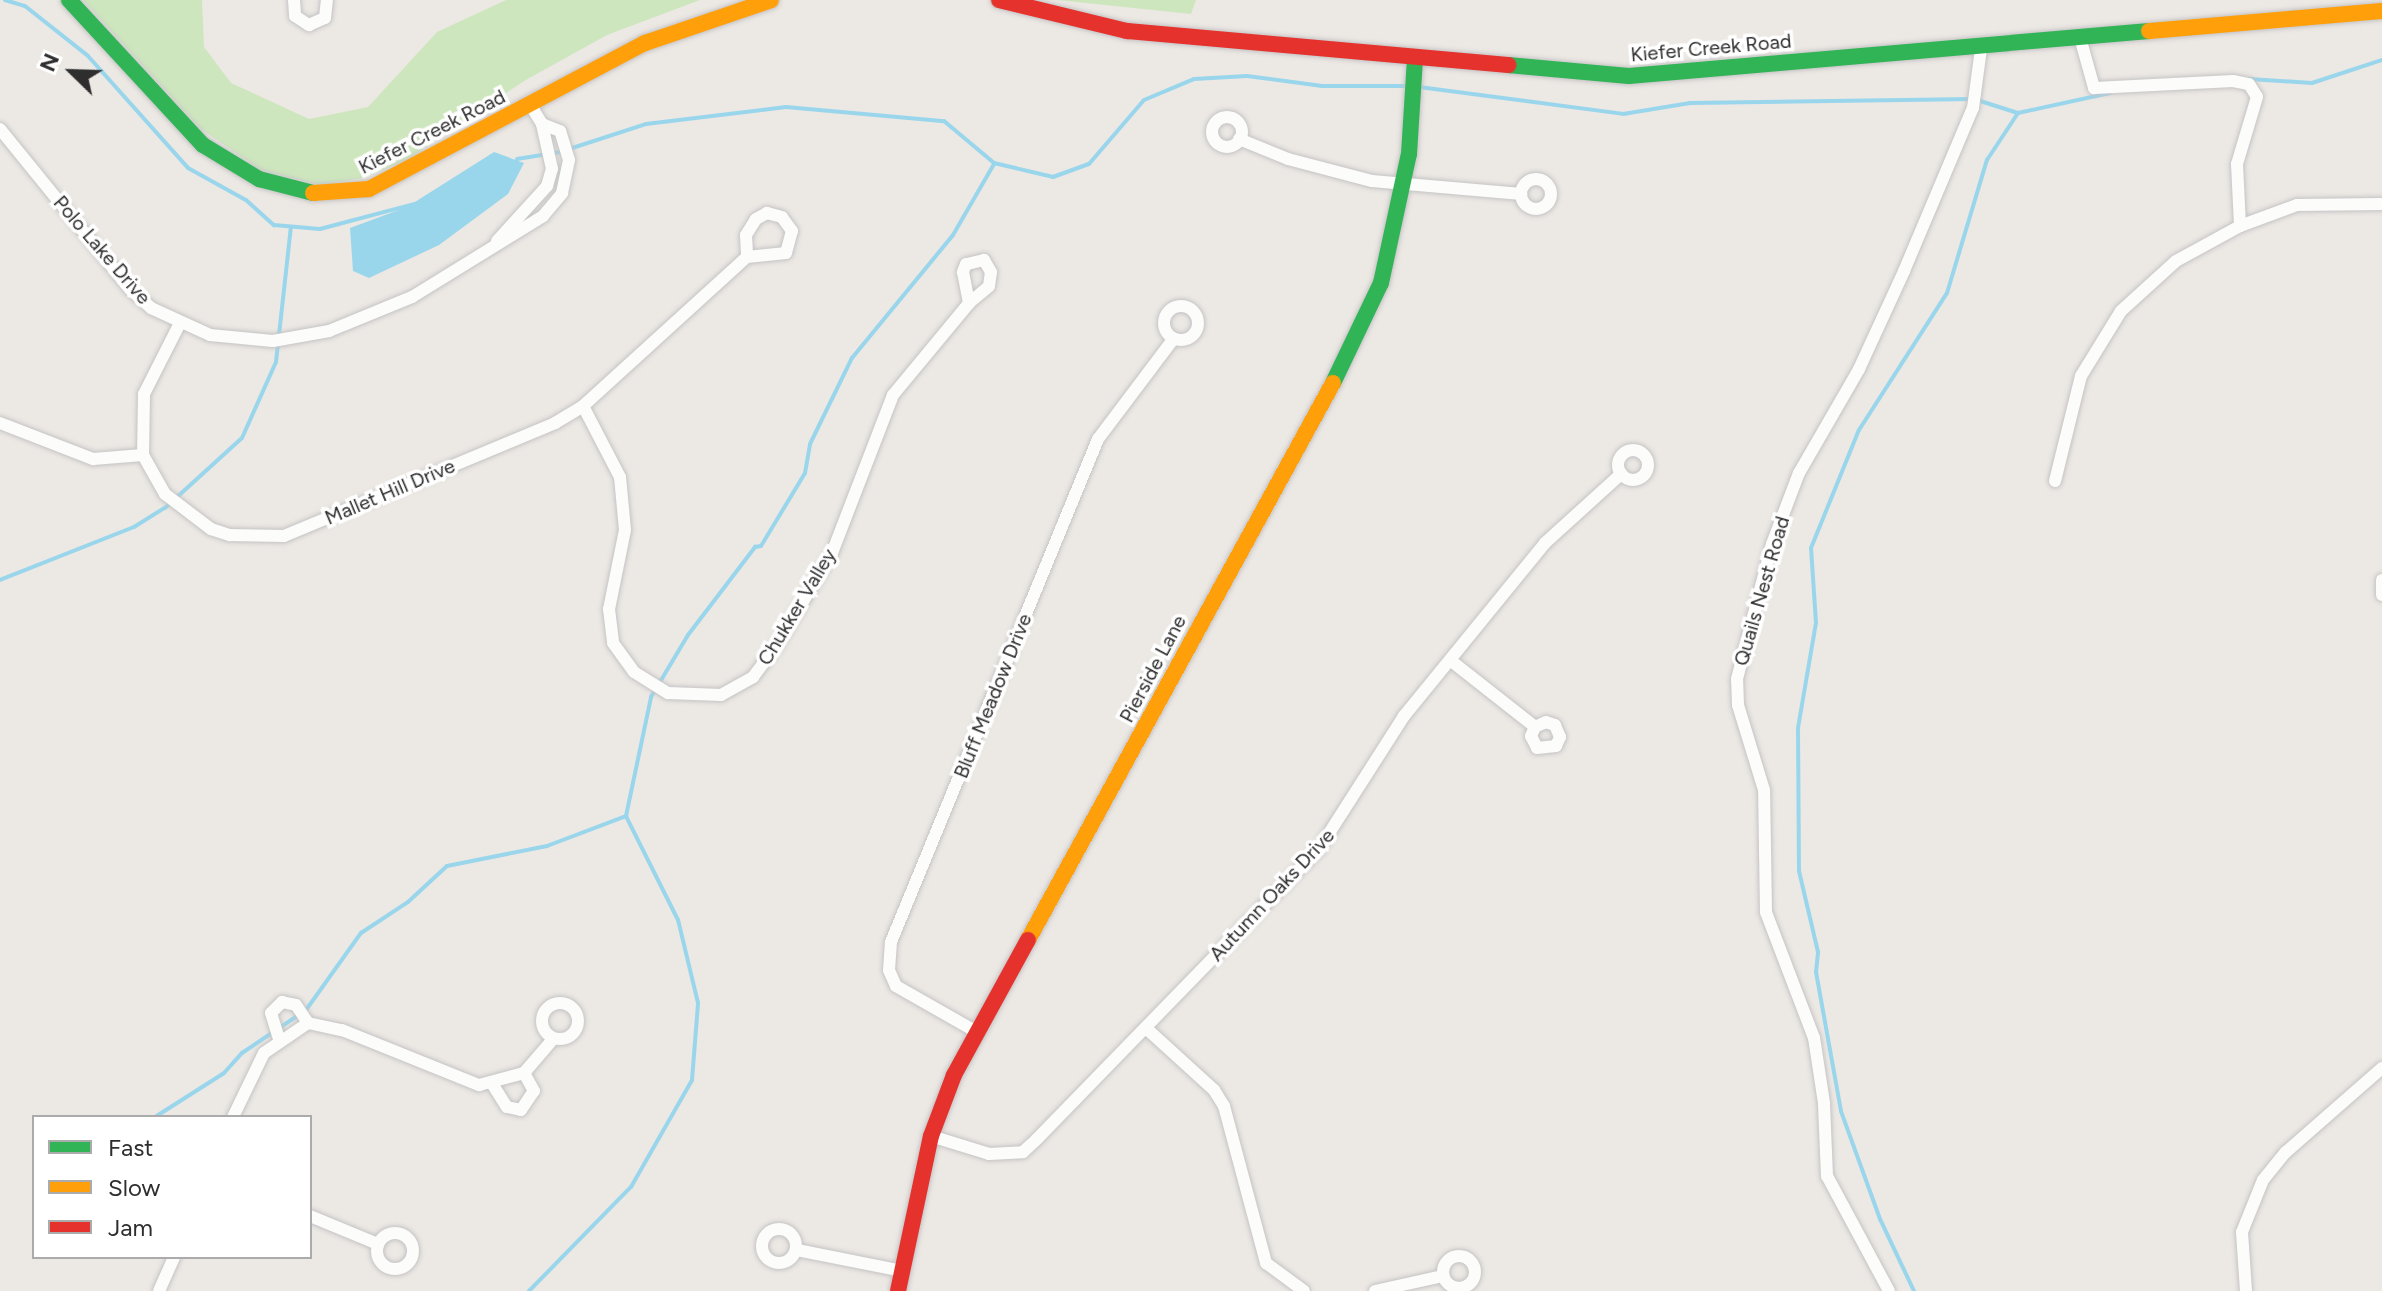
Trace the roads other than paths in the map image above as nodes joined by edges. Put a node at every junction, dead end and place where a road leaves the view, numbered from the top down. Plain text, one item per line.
1 (69, 0) edge
2 (294, 0) edge
3 (327, 0) edge
4 (771, 0) edge
5 (999, 0) edge
6 (2382, 11) edge
7 (2081, 41) junction
8 (1981, 49) junction
9 (1415, 59) junction
10 (530, 104) junction
11 (0, 129) edge
12 (1239, 139) dead end
13 (1403, 184) junction
14 (1521, 194) dead end
15 (2382, 204) edge
16 (2240, 226) junction
17 (747, 257) junction
18 (969, 303) dead end
19 (180, 323) junction
20 (1174, 338) dead end
21 (583, 406) junction
22 (0, 423) edge
23 (143, 455) junction
24 (1621, 474) dead end
25 (2055, 481) dead end
26 (2382, 580) edge
27 (2382, 595) edge
28 (1450, 660) junction
29 (1535, 727) dead end
30 (308, 1023) junction
31 (1147, 1029) junction
32 (975, 1031) junction
33 (279, 1039) junction
34 (553, 1039) dead end
35 (2382, 1068) edge
36 (524, 1073) junction
37 (493, 1085) junction
38 (234, 1115) edge
39 (931, 1136) junction
40 (312, 1217) edge
41 (378, 1244) dead end
42 (797, 1250) dead end
43 (173, 1259) edge
44 (902, 1271) junction
45 (1443, 1276) dead end
46 (159, 1291) edge
47 (898, 1291) edge
48 (1304, 1291) edge
49 (1375, 1291) edge
50 (1889, 1291) edge
51 (2246, 1291) edge

1 - 10 street, Kiefer Creek Road
2 - 3 street
4 - 10 street, Kiefer Creek Road
5 - 9 street, Kiefer Creek Road
6 - 7 street, Kiefer Creek Road
7 - 8 street, Kiefer Creek Road
7 - 16 street
8 - 9 street, Kiefer Creek Road
8 - 50 street, Quails Nest Road
9 - 13 street, Pierside Lane
10 - 19 street, Polo Lake Drive
11 - 19 street, Polo Lake Drive
12 - 13 street
13 - 14 street
13 - 32 street, Pierside Lane
15 - 16 street
16 - 25 street
17 - 17 street
17 - 21 street, Mallet Hill Drive
18 - 21 street, Chukker Valley
19 - 23 street, Mallet Hill Drive
20 - 32 street, Bluff Meadow Drive
21 - 23 street, Mallet Hill Drive
22 - 23 street
24 - 28 street, Autumn Oaks Drive
26 - 27 street
28 - 29 street
28 - 31 street, Autumn Oaks Drive
30 - 33 street
30 - 33 street
30 - 37 street
31 - 39 street, Autumn Oaks Drive
31 - 48 street
32 - 39 street, Pierside Lane
33 - 38 street
34 - 36 street
35 - 51 street
36 - 37 street
36 - 37 street
39 - 44 street, Pierside Lane
40 - 41 street
42 - 44 street
43 - 46 street
44 - 47 street, Pierside Lane
45 - 49 street

